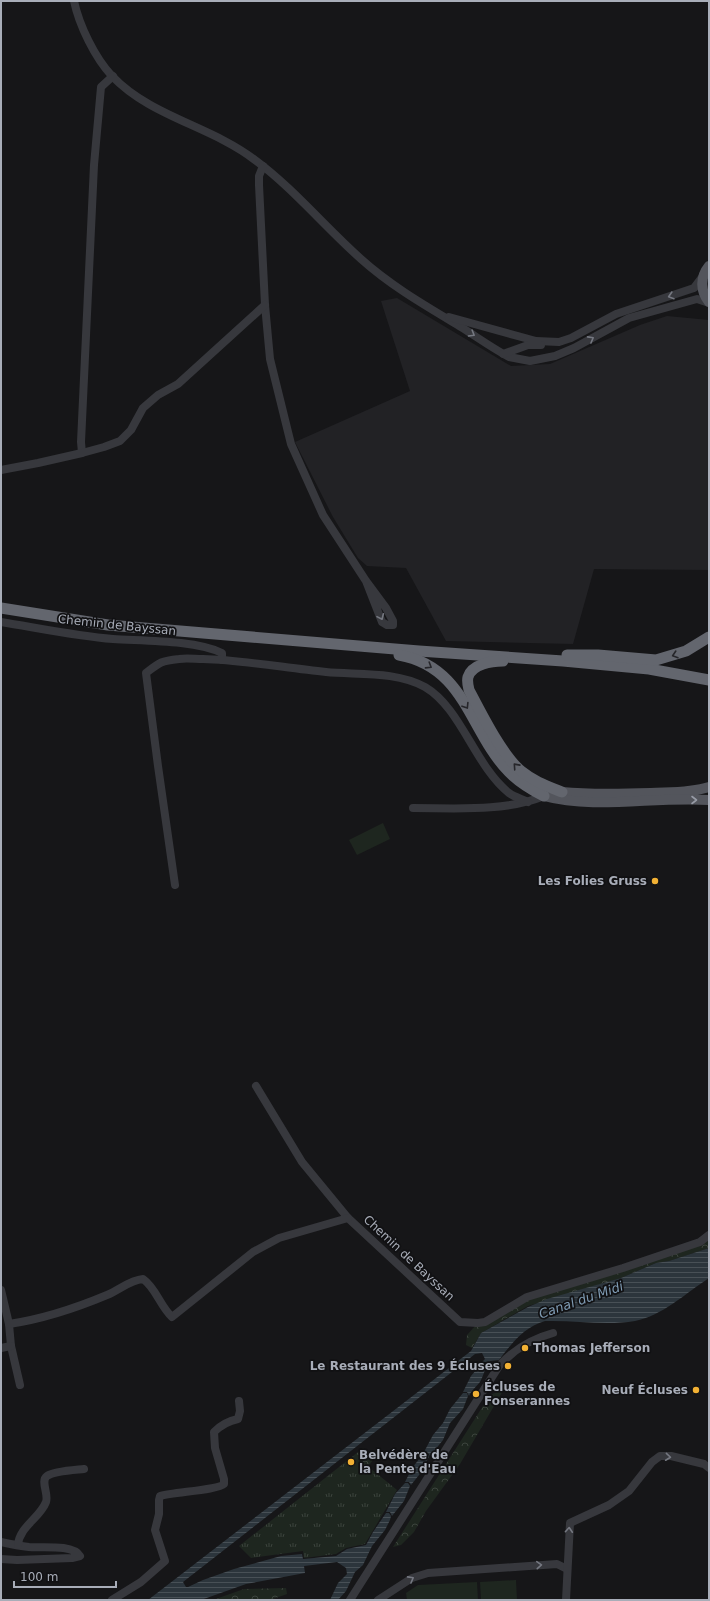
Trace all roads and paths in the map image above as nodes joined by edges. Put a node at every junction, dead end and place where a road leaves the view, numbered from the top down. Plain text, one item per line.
1 (74, 1) edge
2 (113, 76) junction
3 (263, 166) junction
4 (709, 266) edge
5 (703, 276) junction
6 (709, 302) edge
7 (265, 305) junction
8 (439, 314) junction
9 (560, 342) junction
10 (503, 354) junction
11 (82, 453) junction
12 (2, 468) edge
13 (366, 581) junction
14 (1, 608) edge
15 (54, 616) junction
16 (1, 622) edge
17 (709, 637) edge
18 (309, 642) junction
19 (560, 654) junction
20 (222, 660) junction
21 (597, 664) junction
22 (709, 674) edge
23 (709, 680) edge
24 (540, 784) junction
25 (709, 787) edge
26 (562, 792) junction
27 (544, 796) junction
28 (709, 800) edge
29 (528, 802) junction
30 (414, 808) dead end
31 (175, 885) dead end
32 (256, 1086) dead end
33 (348, 1218) junction
34 (709, 1235) edge
35 (1, 1290) edge
36 (9, 1324) junction
37 (553, 1333) dead end
38 (11, 1346) junction
39 (1, 1348) edge
40 (20, 1385) dead end
41 (239, 1401) dead end
42 (709, 1468) edge
43 (84, 1469) dead end
44 (1, 1542) edge
45 (18, 1545) junction
46 (1, 1559) edge
47 (567, 1569) junction
48 (112, 1600) edge
49 (350, 1600) edge
50 (378, 1600) edge
51 (566, 1600) edge

1 - 2 street
2 - 3 street
2 - 11 street
3 - 7 street
3 - 8 street
4 - 5 main road
5 - 6 main road
5 -> 9 street
10 -> 6 street
7 - 11 street
7 - 13 street
8 - 9 street
8 -> 10 street
9 - 10 street
11 - 12 street
13 -> 13 street
14 - 15 highway
15 - 18 highway
15 - 19 highway
16 - 20 street, Chemin de Bayssan
17 -> 19 highway
18 - 21 highway
18 -> 27 highway
19 - 22 highway
20 - 29 street
20 - 31 street
21 - 23 highway
24 -> 21 highway
24 - 26 highway
24 - 27 street
25 - 26 main road
26 - 27 street
27 -> 28 main road
27 - 29 street
29 - 30 street
32 - 33 street
33 - 34 street, Chemin de Bayssan
33 - 36 street, Chemin de Bayssan
35 - 36 street
36 - 38 street
37 - 49 street
38 - 39 street
38 - 40 street
41 - 48 street
47 -> 42 street
43 - 45 street
44 - 45 street
45 - 46 street
50 -> 47 street
47 - 51 street

